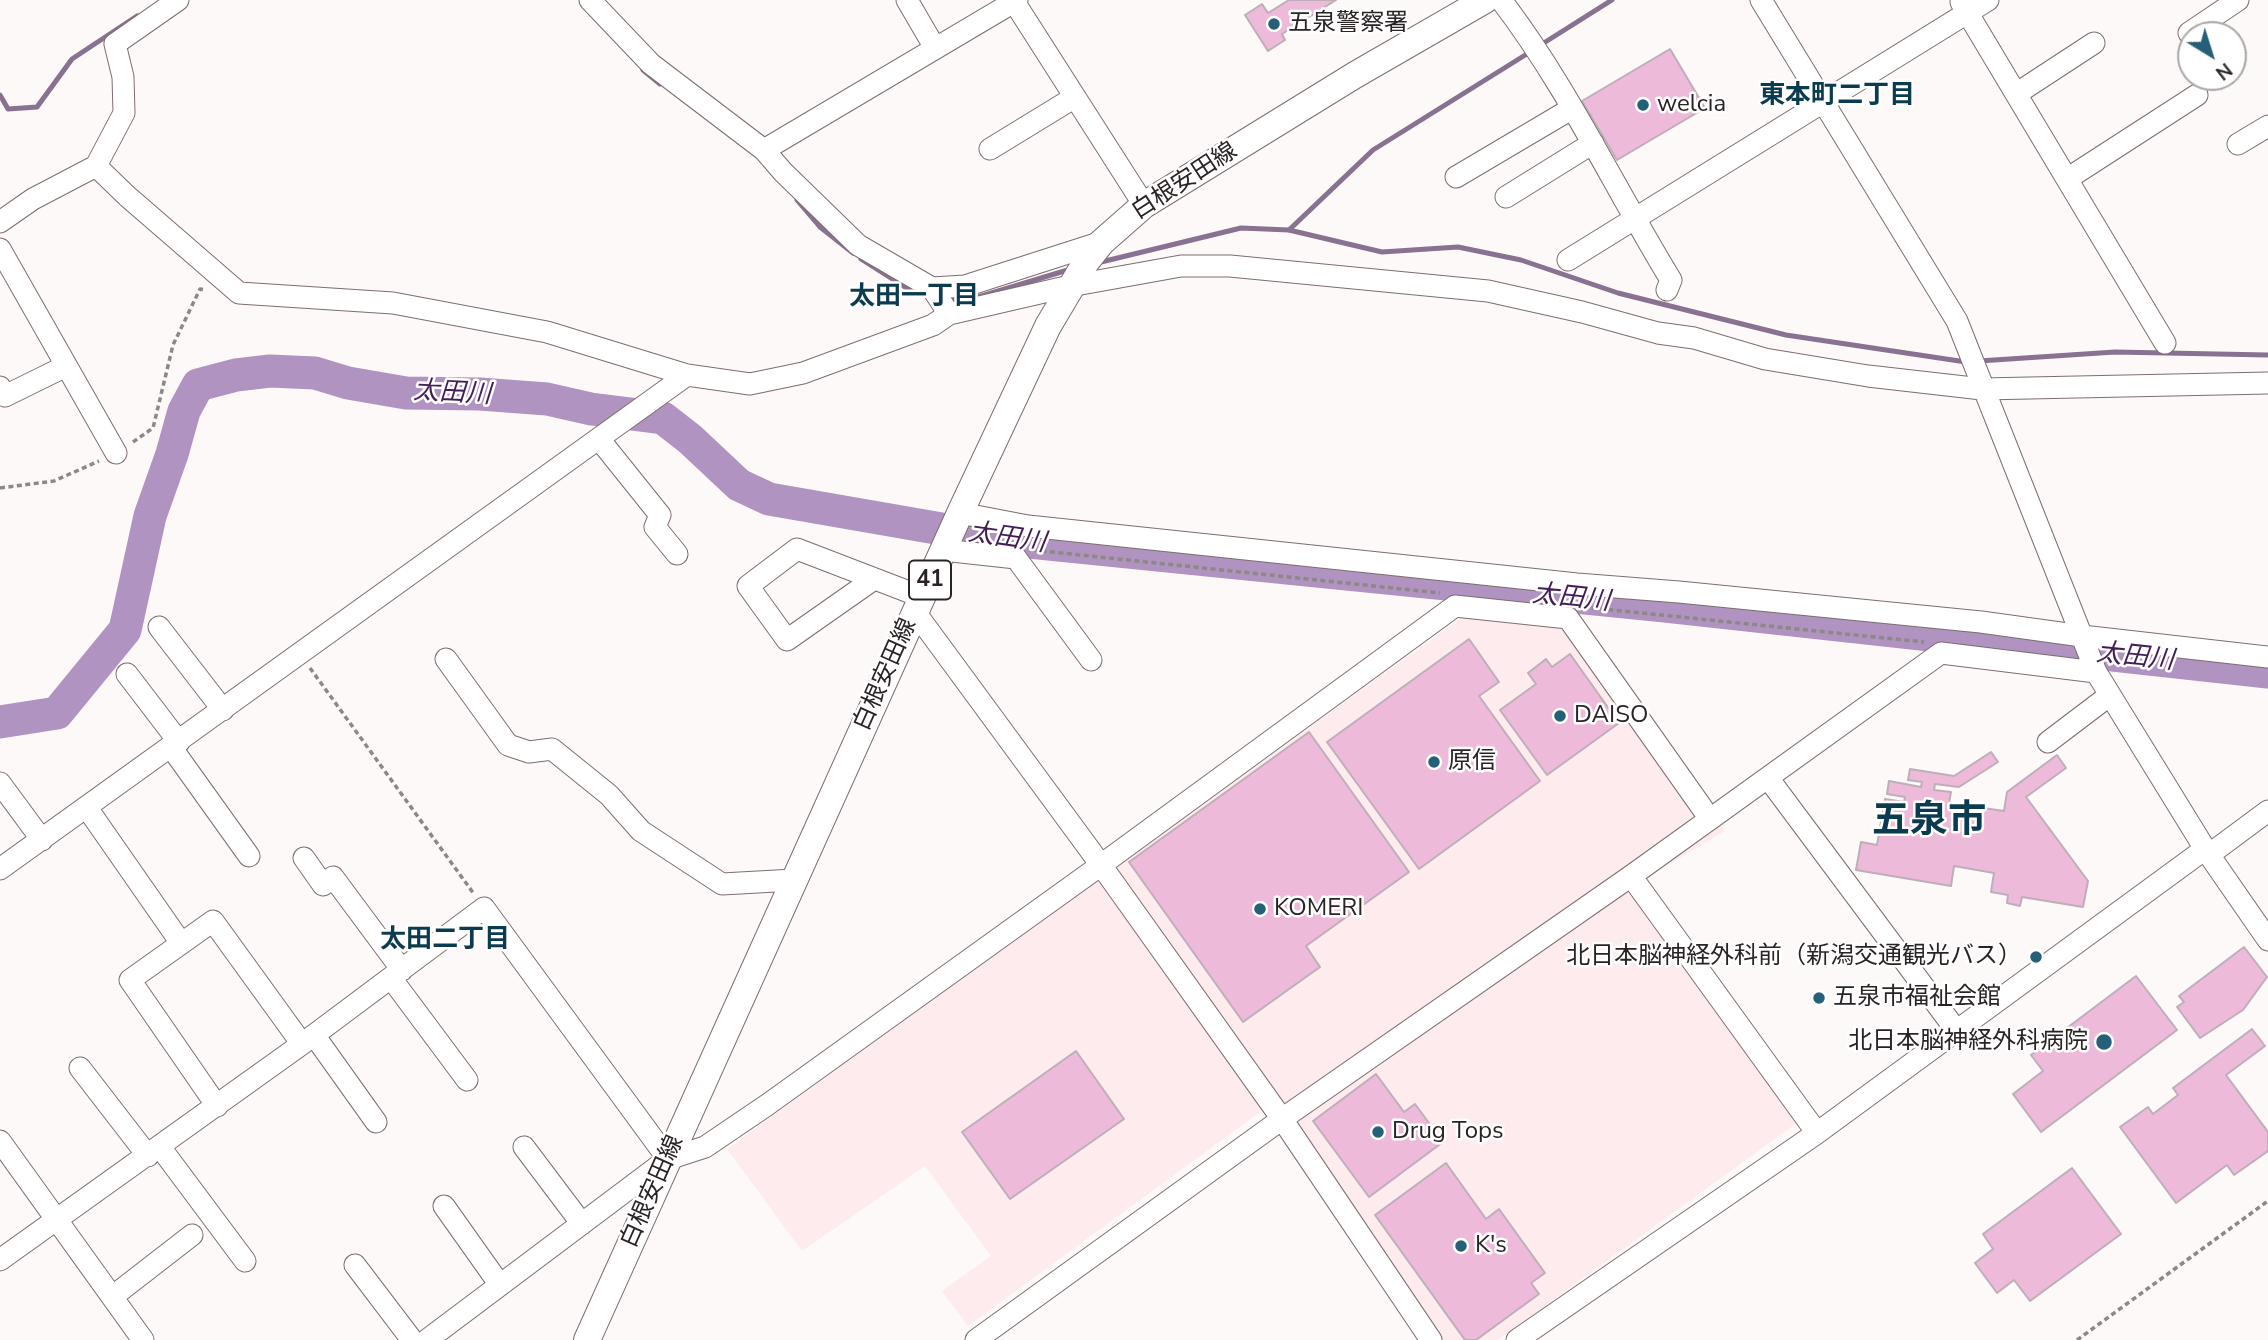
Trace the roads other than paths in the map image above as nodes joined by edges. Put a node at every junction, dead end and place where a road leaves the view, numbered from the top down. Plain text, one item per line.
1 (178, 0) edge
2 (590, 0) edge
3 (907, 0) edge
4 (1485, 0) edge
5 (1501, 0) edge
6 (1761, 0) edge
7 (1988, 0) edge
8 (2238, 0) edge
9 (1015, 1) edge
10 (1963, 6) edge
11 (2207, 21) edge
12 (2094, 43) dead end
13 (935, 48) junction
14 (2016, 94) junction
15 (2197, 95) dead end
16 (1075, 97) junction
17 (1823, 102) junction
18 (1572, 109) junction
19 (2268, 125) edge
20 (1593, 143) junction
21 (2238, 144) dead end
22 (990, 149) dead end
23 (764, 150) junction
24 (96, 166) junction
25 (1456, 177) dead end
26 (2067, 179) junction
27 (1506, 197) dead end
28 (1144, 205) junction
29 (1633, 218) junction
30 (0, 222) edge
31 (1102, 242) junction
32 (0, 249) edge
33 (1568, 260) dead end
34 (1070, 286) junction
35 (932, 288) junction
36 (1667, 290) dead end
37 (949, 314) junction
38 (2165, 343) dead end
39 (66, 366) junction
40 (687, 375) junction
41 (2268, 383) edge
42 (0, 387) edge
43 (1982, 389) junction
44 (599, 439) junction
45 (116, 453) road end
46 (960, 513) junction
47 (943, 550) junction
48 (677, 554) dead end
49 (874, 579) junction
50 (918, 605) junction
51 (159, 627) dead end
52 (2082, 636) junction
53 (2268, 657) edge
54 (446, 659) dead end
55 (1091, 660) dead end
56 (2096, 672) junction
57 (127, 674) dead end
58 (2110, 695) junction
59 (223, 710) junction
60 (2048, 742) dead end
61 (175, 745) junction
62 (1768, 778) junction
63 (0, 783) edge
64 (87, 808) junction
65 (2268, 811) edge
66 (1710, 819) junction
67 (42, 840) junction
68 (2204, 849) junction
69 (249, 856) dead end
70 (304, 858) dead end
71 (1101, 865) junction
72 (0, 869) edge
73 (1631, 876) junction
74 (794, 880) junction
75 (2268, 940) edge
76 (181, 943) junction
77 (397, 974) junction
78 (1956, 1030) junction
79 (308, 1040) junction
80 (80, 1068) dead end
81 (467, 1080) dead end
82 (217, 1106) junction
83 (1282, 1119) junction
84 (376, 1122) dead end
85 (1817, 1133) junction
86 (0, 1141) edge
87 (524, 1147) dead end
88 (154, 1152) junction
89 (668, 1159) junction
90 (444, 1206) dead end
91 (57, 1220) junction
92 (582, 1224) junction
93 (192, 1235) dead end
94 (0, 1260) edge
95 (245, 1261) dead end
96 (355, 1265) dead end
97 (500, 1285) junction
98 (112, 1297) junction
99 (142, 1340) edge
100 (412, 1340) edge
101 (427, 1340) edge
102 (587, 1340) edge
103 (976, 1340) edge
104 (1432, 1340) edge
105 (1517, 1340) edge

1 - 24 street
2 - 23 street
3 - 13 street
4 - 28 main road, 白根安田線 / 41
5 - 18 street
6 - 17 street
7 - 10 street
8 - 11 street
9 - 13 street
9 - 16 street
10 - 14 street
10 - 17 street
12 - 14 street
13 - 23 street
14 - 26 street
15 - 26 street
16 - 22 street
16 - 28 street
17 - 29 street
17 - 43 street
18 - 20 street
18 - 25 street
19 - 21 street
20 - 27 street
20 - 29 street
23 - 35 street
24 - 30 street
24 - 40 street
26 - 38 street
28 - 31 main road, 白根安田線 / 41
29 - 33 street
29 - 36 street
31 - 34 main road, 白根安田線 / 41
31 - 35 street
32 - 39 street
34 - 37 street
34 - 43 street
34 - 46 main road, 白根安田線 / 41
35 - 37 street
37 - 40 street
39 - 42 street
39 - 45 street
40 - 44 street
41 - 43 street
43 - 52 street
44 - 48 street
44 - 59 street
46 - 47 main road, 白根安田線 / 41
46 - 52 street
47 - 50 main road, 白根安田線 / 41
47 - 55 street
49 - 49 street
49 - 50 street
50 - 71 street
50 - 74 main road, 白根安田線 / 41
51 - 59 street
52 - 53 street
52 - 56 street
54 - 74 street
56 - 58 street
56 - 62 street
57 - 61 street
58 - 60 street
58 - 68 street
59 - 61 street
61 - 64 street
61 - 69 street
62 - 66 street
62 - 78 street
63 - 67 street
64 - 67 street
64 - 76 street
65 - 68 street
66 - 71 street
66 - 73 street
67 - 72 street
68 - 75 street
68 - 78 street
70 - 77 street
71 - 83 street
71 - 89 street
73 - 83 street
73 - 85 street
74 - 89 main road, 白根安田線 / 41
76 - 79 street
76 - 82 street
77 - 79 street
77 - 81 street
77 - 89 street
78 - 85 street
79 - 82 street
79 - 84 street
80 - 88 street
82 - 88 street
83 - 103 street
83 - 104 street
85 - 105 street
86 - 91 street
87 - 92 street
88 - 91 street
88 - 95 street
89 - 92 street
89 - 102 main road, 白根安田線 / 41
90 - 97 street
91 - 94 street
91 - 98 street
92 - 97 street
93 - 98 street
96 - 100 street
97 - 101 street
98 - 99 street

